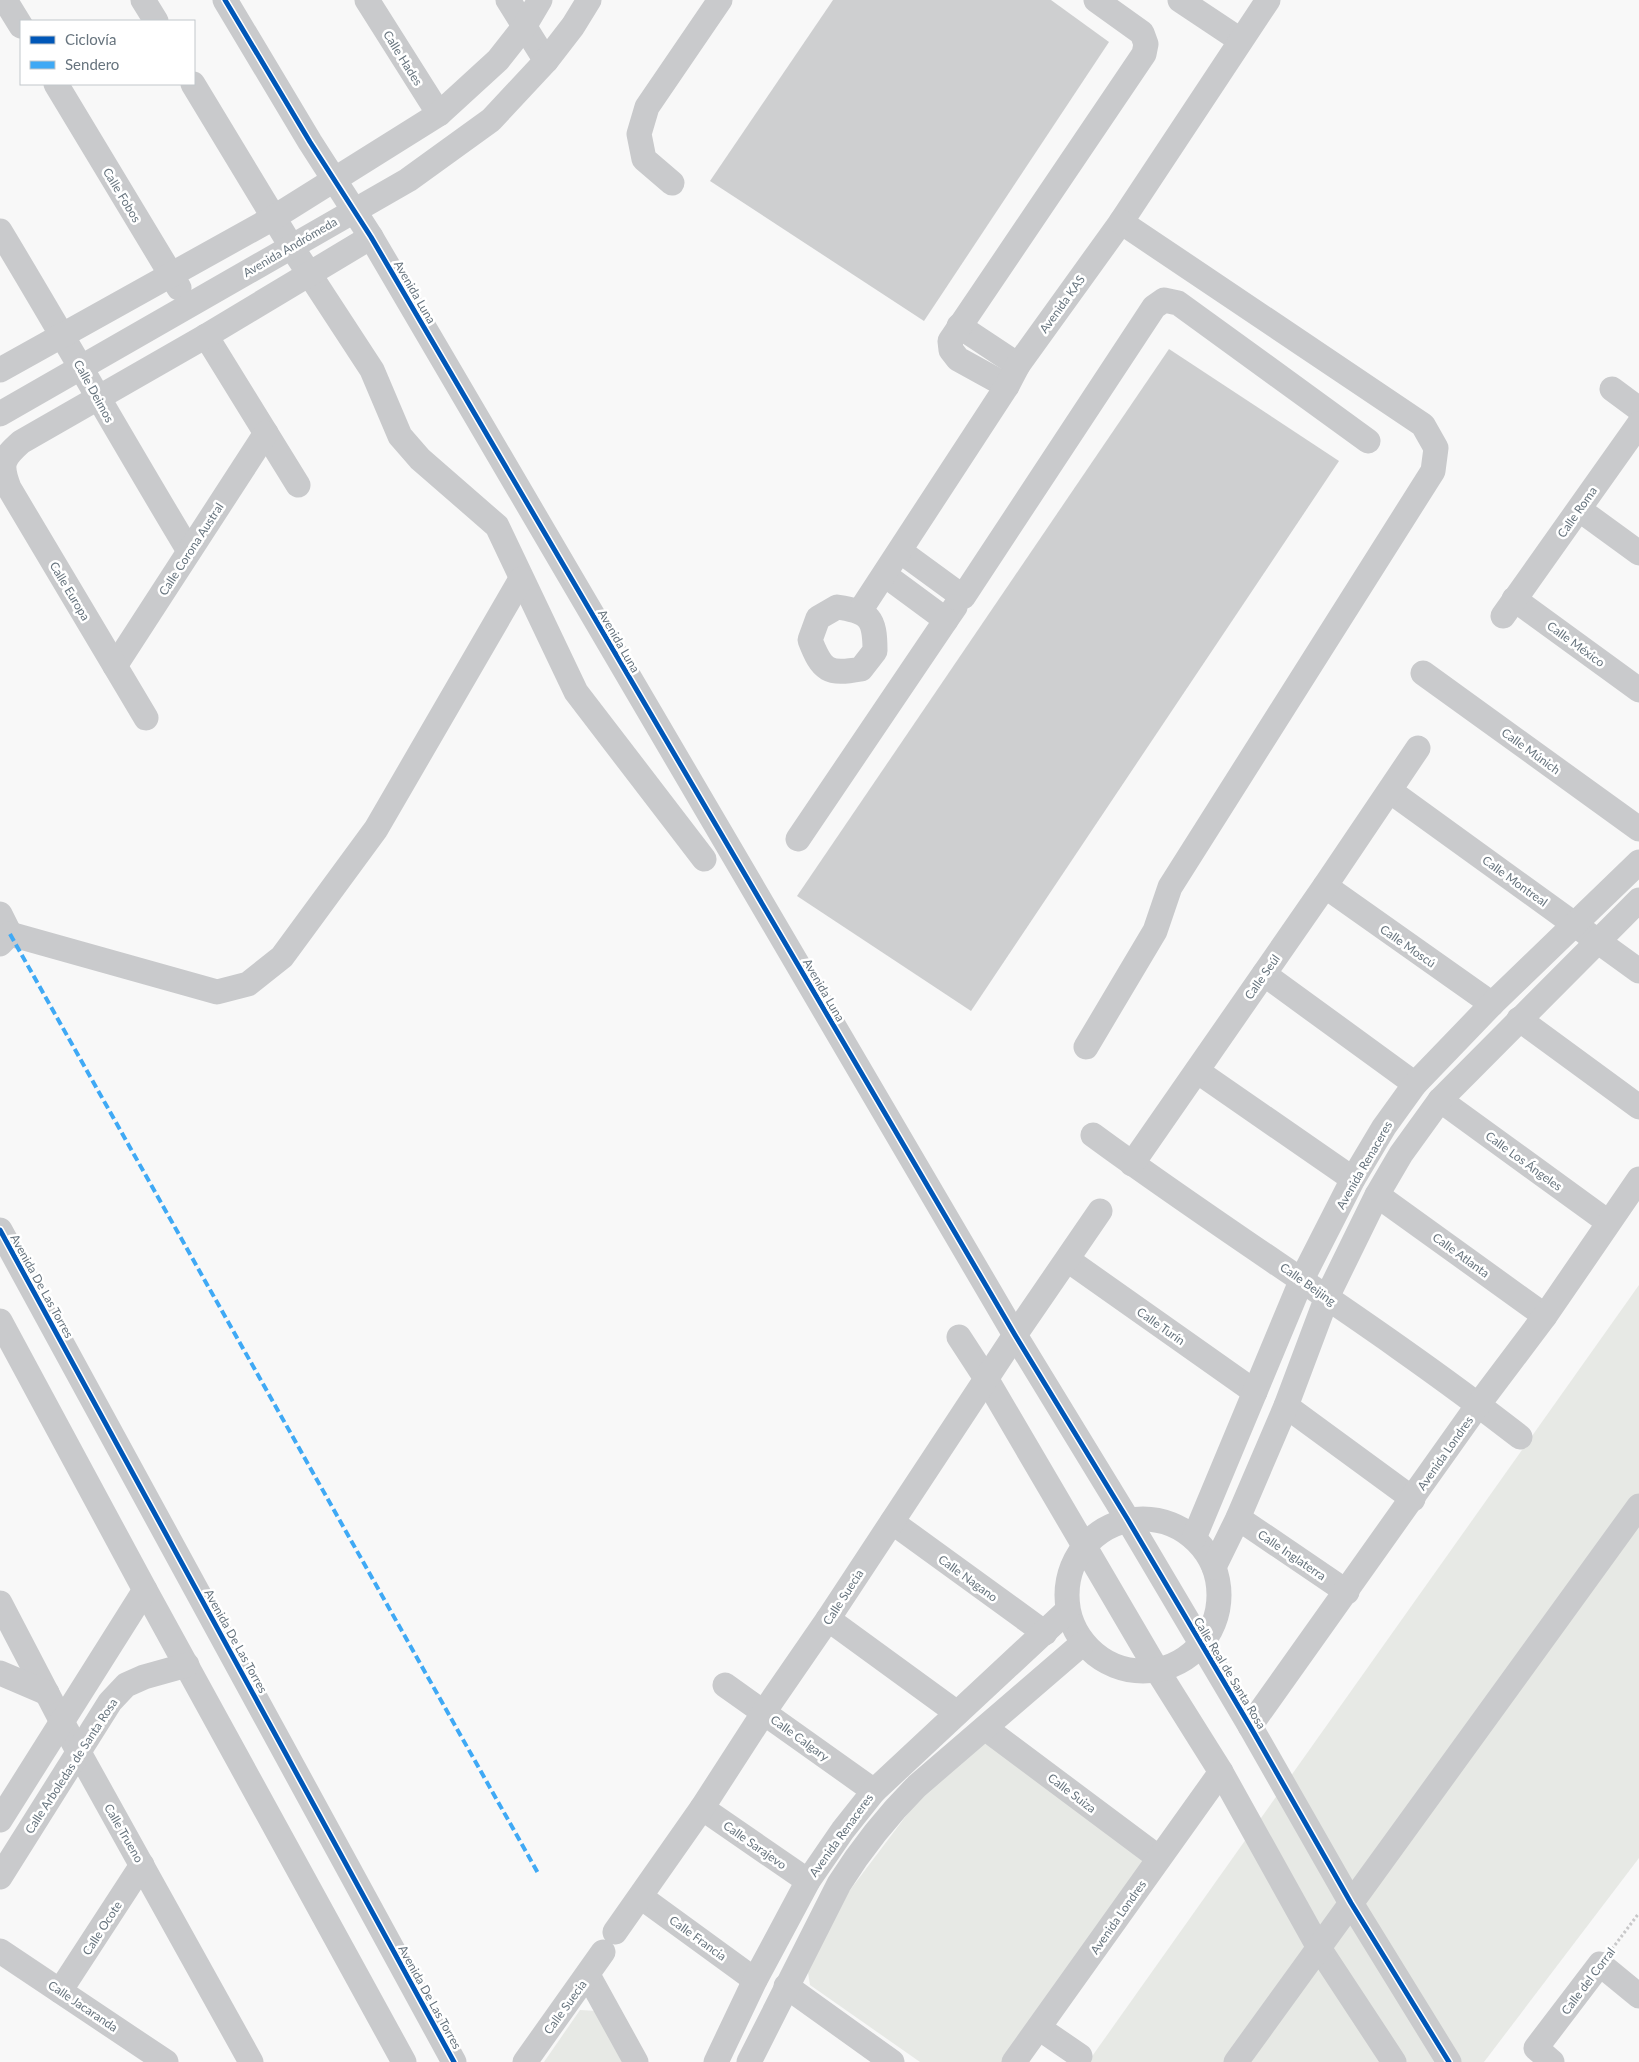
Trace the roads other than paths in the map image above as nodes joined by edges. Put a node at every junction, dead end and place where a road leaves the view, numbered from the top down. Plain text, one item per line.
1 (6, 0) edge
2 (143, 0) edge
3 (225, 0) edge
4 (367, 0) edge
5 (508, 0) edge
6 (540, 0) edge
7 (589, 0) edge
8 (720, 0) edge
9 (1096, 0) edge
10 (1180, 0) edge
11 (1268, 0) edge
12 (155, 20) edge
13 (20, 24) edge
14 (524, 27) junction
15 (1240, 40) junction
16 (546, 61) junction
17 (57, 85) edge
18 (194, 85) edge
19 (439, 114) junction
20 (336, 180) junction
21 (672, 183) dead end
22 (354, 210) junction
23 (274, 218) junction
24 (1121, 222) junction
25 (0, 231) edge
26 (371, 237) junction
27 (291, 246) junction
28 (309, 274) junction
29 (170, 275) junction
30 (190, 305) junction
31 (63, 335) junction
32 (206, 336) junction
33 (82, 368) junction
34 (0, 370) edge
35 (1012, 376) junction
36 (1612, 389) dead end
37 (98, 400) junction
38 (1639, 408) edge
39 (0, 414) edge
40 (1639, 424) edge
41 (266, 433) junction
42 (1368, 441) dead end
43 (298, 485) dead end
44 (1580, 510) junction
45 (189, 551) junction
46 (900, 551) junction
47 (1639, 552) edge
48 (885, 575) junction
49 (521, 579) junction
50 (963, 597) junction
51 (1508, 608) joint
52 (860, 611) dead end
53 (946, 620) junction
54 (115, 666) junction
55 (1423, 673) dead end
56 (1639, 690) edge
57 (146, 718) dead end
58 (1418, 748) dead end
59 (1390, 791) junction
60 (1639, 829) edge
61 (798, 839) dead end
62 (704, 859) dead end
63 (1639, 862) edge
64 (1325, 886) junction
65 (1639, 900) edge
66 (1573, 924) junction
67 (4, 931) edge
68 (1598, 942) junction
69 (1639, 971) edge
70 (1264, 974) junction
71 (1492, 1004) junction
72 (1519, 1019) junction
73 (1086, 1046) dead end
74 (1196, 1071) junction
75 (1415, 1084) junction
76 (1440, 1100) junction
77 (1639, 1107) edge
78 (1093, 1134) dead end
79 (1132, 1164) junction
80 (1639, 1179) edge
81 (1353, 1180) junction
82 (1377, 1195) junction
83 (1100, 1211) dead end
84 (1608, 1222) junction
85 (0, 1230) edge
86 (1068, 1260) junction
87 (1302, 1279) junction
88 (991, 1295) joint
89 (1327, 1297) junction
90 (1545, 1316) junction
91 (0, 1322) edge
92 (1015, 1335) junction
93 (958, 1337) dead end
94 (987, 1380) junction
95 (1255, 1392) junction
96 (1478, 1405) junction
97 (1286, 1406) junction
98 (1520, 1437) dead end
99 (1413, 1499) junction
100 (1639, 1506) edge
101 (1238, 1518) junction
102 (1128, 1520) junction
103 (892, 1522) junction
104 (1194, 1538) junction
105 (1084, 1546) junction
106 (1214, 1567) junction
107 (145, 1590) junction
108 (1347, 1592) junction
109 (0, 1603) edge
110 (1068, 1611) junction
111 (828, 1619) junction
112 (1045, 1632) junction
113 (1083, 1643) junction
114 (1201, 1645) junction
115 (187, 1664) junction
116 (1157, 1670) junction
117 (0, 1673) edge
118 (725, 1685) dead end
119 (47, 1693) junction
120 (764, 1712) junction
121 (957, 1713) junction
122 (62, 1722) junction
123 (1250, 1726) junction
124 (985, 1728) junction
125 (79, 1750) junction
126 (1221, 1772) junction
127 (874, 1791) junction
128 (702, 1808) junction
129 (2, 1811) edge
130 (1159, 1858) junction
131 (142, 1865) junction
132 (0, 1877) edge
133 (808, 1881) junction
134 (641, 1897) junction
135 (1351, 1903) junction
136 (1319, 1948) junction
137 (0, 1951) edge
138 (588, 1975) junction
139 (755, 1980) junction
140 (786, 1986) junction
141 (60, 1991) junction
142 (1639, 1996) edge
143 (1039, 2028) junction
144 (1544, 2055) edge
145 (1080, 2056) dead end
146 (166, 2062) edge
147 (251, 2062) edge
148 (404, 2062) edge
149 (454, 2062) edge
150 (525, 2062) edge
151 (636, 2062) edge
152 (716, 2062) edge
153 (749, 2062) edge
154 (892, 2062) edge
155 (1014, 2062) edge
156 (1236, 2062) edge
157 (1394, 2062) edge
158 (1449, 2062) edge

1 - 13 street
2 - 12 street
3 - 20 street, Avenida Luna
4 - 19 street, Calle Hades
5 - 14 street
6 - 14 street
7 - 16 street, Avenida Andrómeda
8 - 21 street
9 - 35 street
10 - 15 street
11 - 15 street, Avenida KAS
14 - 16 street
14 - 19 street
15 - 24 street, Avenida KAS
16 - 22 street, Avenida Andrómeda
17 - 29 street, Calle Fobos
18 - 23 street
19 - 20 street
20 - 22 street, Avenida Luna
20 - 23 street
22 - 26 street, Avenida Luna
22 - 27 street, Avenida Andrómeda
23 - 27 street
23 - 29 street
24 - 35 street, Avenida KAS
24 - 73 street
25 - 31 street, Calle Deimos
26 - 28 street
26 - 88 street, Avenida Luna
27 - 28 street
27 - 30 street, Avenida Andrómeda
28 - 32 street
28 - 49 street
29 - 30 street, Calle Fobos
29 - 31 street
30 - 33 street, Avenida Andrómeda
31 - 33 street, Calle Deimos
31 - 34 street
32 - 37 street
32 - 41 street
33 - 37 street, Calle Deimos
33 - 39 street, Avenida Andrómeda
35 - 46 street, Avenida KAS
36 - 38 street
37 - 45 street, Calle Deimos
37 - 54 street, Calle Europa
40 - 44 street, Calle Roma
41 - 43 street
41 - 45 street, Calle Corona Austral
42 - 50 street
44 - 47 street
44 - 51 street, Calle Roma
45 - 54 street, Calle Corona Austral
46 - 48 street, Avenida KAS
46 - 50 street
48 - 52 street, Avenida KAS
48 - 53 street
49 - 62 street
49 - 67 street
50 - 53 street
51 - 56 street, Calle México
53 - 61 street
54 - 57 street, Calle Europa
55 - 60 street, Calle Múnich
58 - 59 street, Calle Seúl
59 - 64 street, Calle Seúl
59 - 66 street, Calle Montreal
63 - 66 street, Avenida Renaceres
64 - 70 street, Calle Seúl
64 - 71 street, Calle Moscú
65 - 68 street, Avenida Renaceres
66 - 68 street, Calle Montreal
66 - 71 street, Avenida Renaceres
68 - 69 street, Calle Montreal
68 - 72 street, Avenida Renaceres
70 - 74 street, Calle Seúl
70 - 75 street
71 - 75 street, Avenida Renaceres
72 - 76 street, Avenida Renaceres
72 - 77 street
74 - 79 street, Calle Seúl
74 - 81 street
75 - 81 street, Avenida Renaceres
76 - 82 street, Avenida Renaceres
76 - 84 street, Calle Los Ángeles
78 - 79 street, Calle Beijing
79 - 87 street, Calle Beijing
80 - 84 street, Avenida Londres
81 - 87 street, Avenida Renaceres
82 - 89 street, Avenida Renaceres
82 - 90 street, Calle Atlanta
83 - 86 street, Calle Suecia
84 - 90 street, Avenida Londres
85 - 149 street, Avenida De Las Torres
86 - 92 street, Calle Suecia
86 - 95 street, Calle Turín
87 - 89 street, Calle Beijing
87 - 95 street, Avenida Renaceres
88 - 92 street, Calle Real de Santa Rosa
89 - 96 street, Calle Beijing
89 - 97 street, Avenida Renaceres
90 - 96 street, Avenida Londres
91 - 107 street
92 - 94 street, Calle Suecia
92 - 102 street, Calle Real de Santa Rosa
93 - 94 street
94 - 103 street, Calle Suecia
94 - 105 street
95 - 104 street, Avenida Renaceres
96 - 98 street, Calle Beijing
96 - 99 street, Avenida Londres
97 - 99 street
97 - 101 street, Avenida Renaceres
99 - 108 street, Avenida Londres
100 - 135 street
101 - 106 street, Avenida Renaceres
101 - 108 street, Calle Inglaterra
102 - 104 street
102 - 105 street
102 - 114 street, Calle Real de Santa Rosa
103 - 111 street, Calle Suecia
103 - 112 street, Calle Nagano
104 - 106 street
105 - 110 street
105 - 116 street
106 - 114 street
107 - 115 street
107 - 122 street
108 - 123 street, Avenida Londres
109 - 119 street, Calle Trueno
110 - 112 street, Avenida Renaceres
110 - 113 street
111 - 120 street, Calle Suecia
111 - 121 street
112 - 121 street, Avenida Renaceres
113 - 116 street
113 - 124 street, Avenida Renaceres
114 - 116 street
114 - 123 street, Calle Real de Santa Rosa
115 - 125 street, Calle Arboledas de Santa Rosa
115 - 148 street
116 - 126 street
117 - 119 street
118 - 120 street, Calle Calgary
119 - 122 street, Calle Trueno
120 - 127 street, Calle Calgary
120 - 128 street, Calle Suecia
121 - 127 street, Avenida Renaceres
122 - 125 street, Calle Trueno
122 - 129 street
123 - 135 street, Calle Real de Santa Rosa
124 - 130 street, Calle Suiza
124 - 140 street, Avenida Renaceres
125 - 131 street, Calle Trueno
125 - 132 street, Calle Arboledas de Santa Rosa
126 - 130 street, Avenida Londres
126 - 136 street
127 - 133 street, Avenida Renaceres
128 - 133 street, Calle Sarajevo
128 - 134 street, Calle Suecia
130 - 143 street, Avenida Londres
131 - 141 street, Calle Ocote
131 - 147 street, Calle Trueno
133 - 139 street, Avenida Renaceres
134 - 138 street, Calle Suecia
134 - 139 street, Calle Francia
135 - 136 street
135 - 158 street, Calle Real de Santa Rosa
136 - 156 street
136 - 157 street
137 - 141 street, Calle Jacaranda
138 - 150 street, Calle Suecia
138 - 151 street
139 - 152 street, Avenida Renaceres
140 - 153 street, Avenida Renaceres
140 - 154 street
141 - 146 street, Calle Jacaranda
142 - 144 street, Calle del Corral
143 - 145 street
143 - 155 street, Avenida Londres

